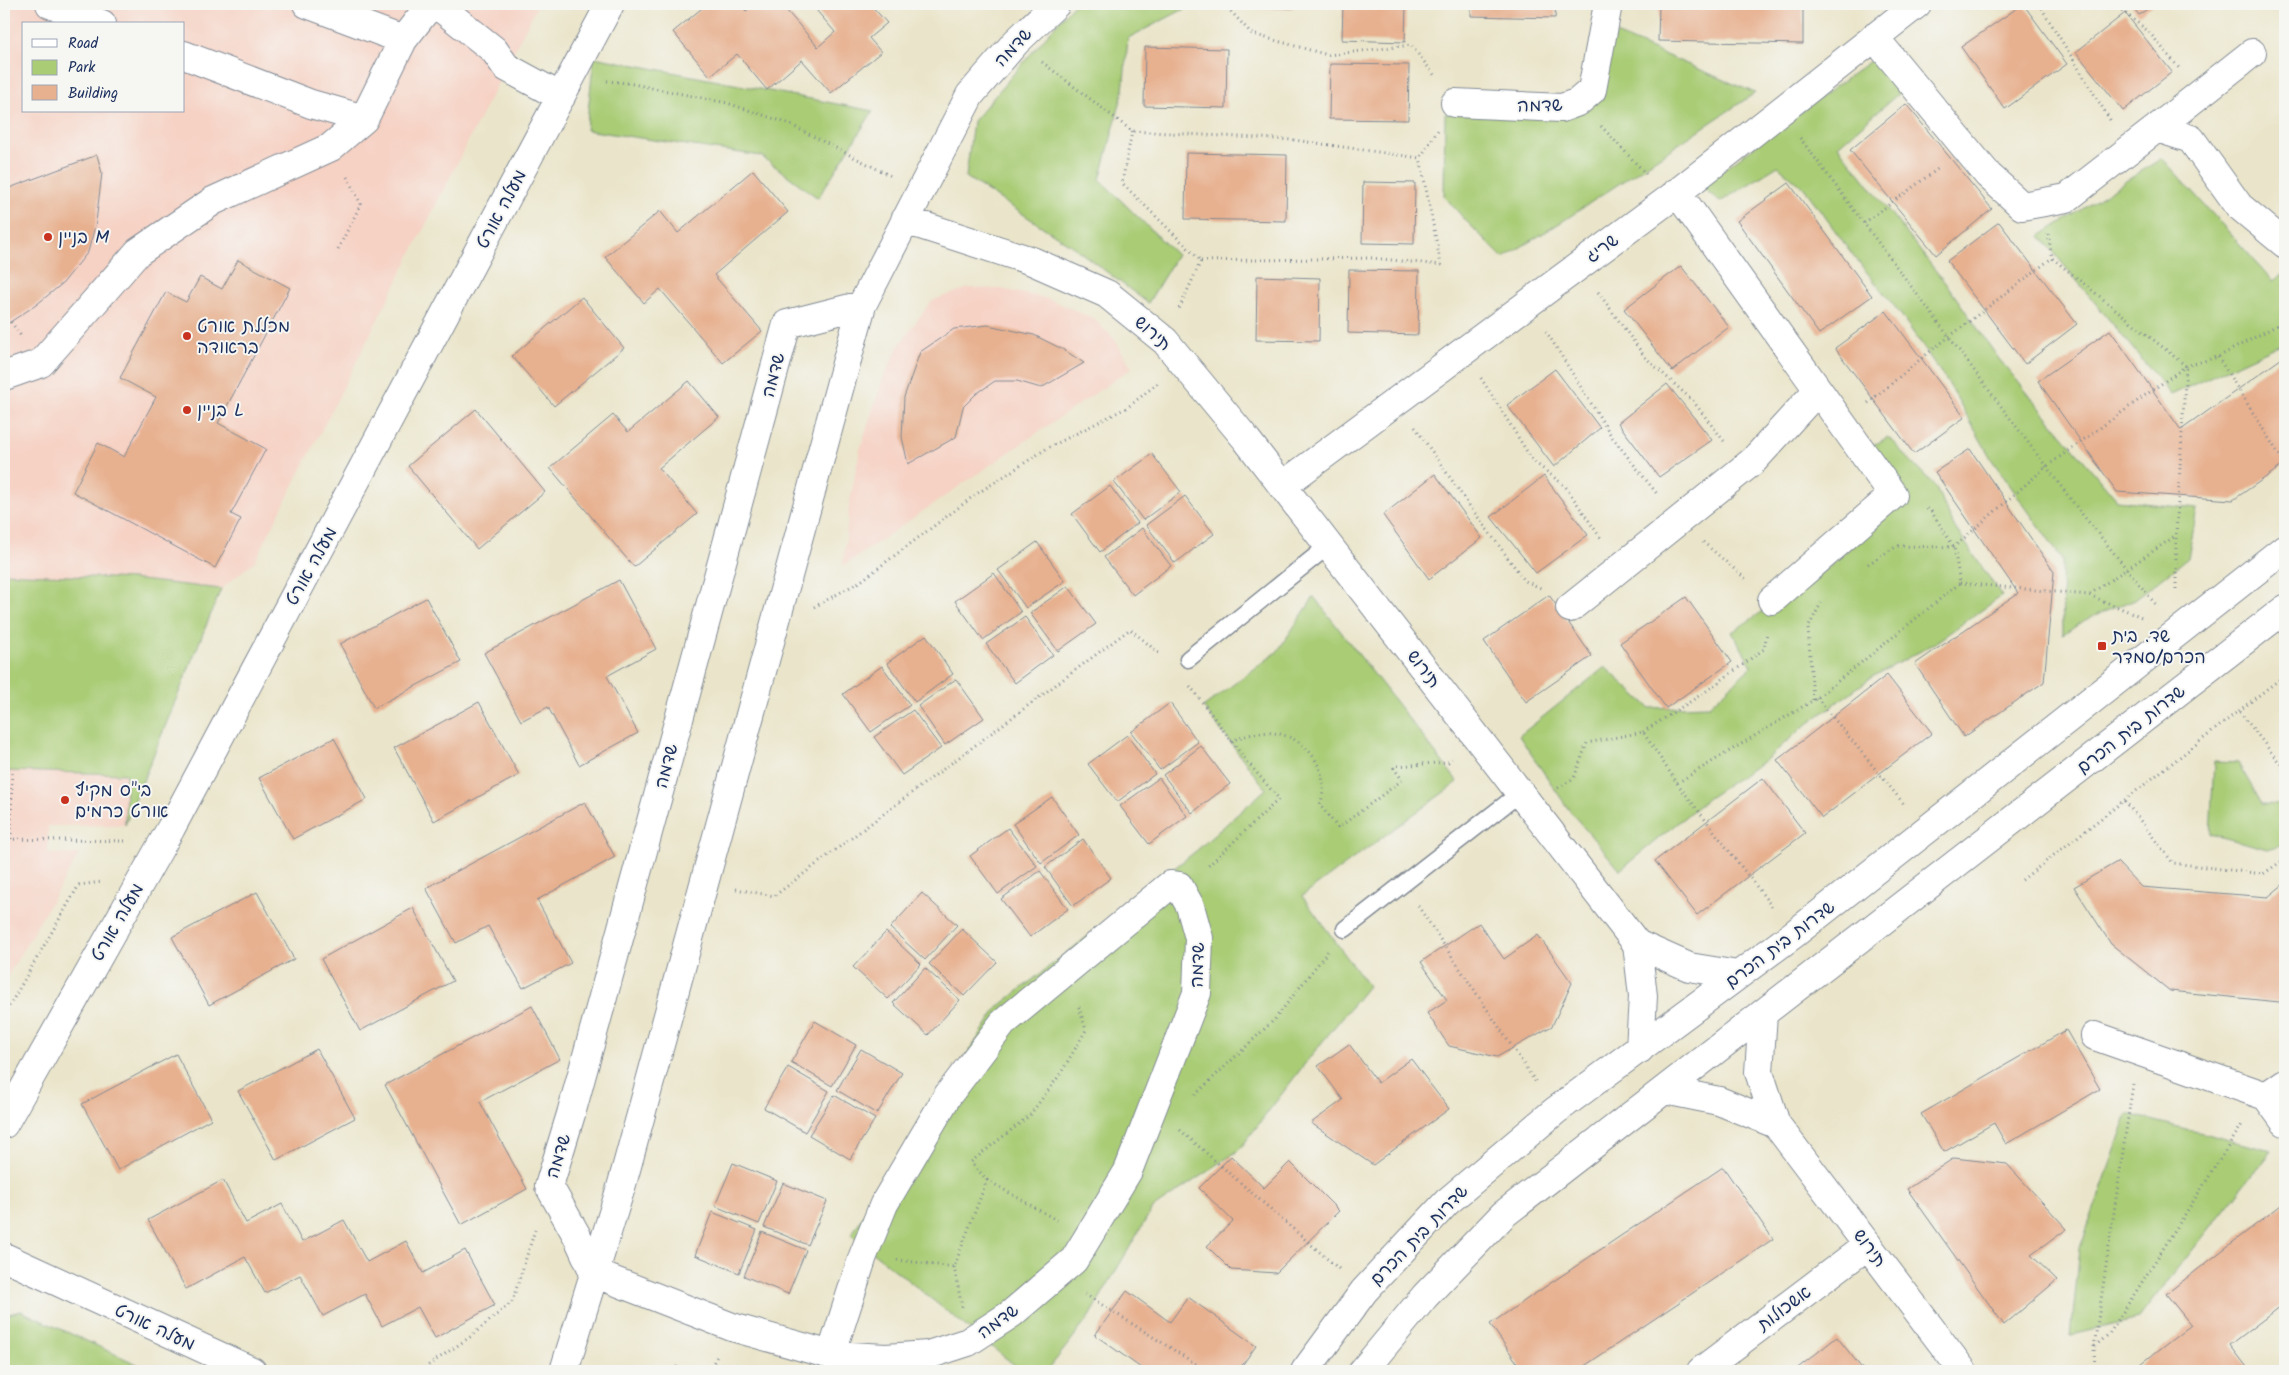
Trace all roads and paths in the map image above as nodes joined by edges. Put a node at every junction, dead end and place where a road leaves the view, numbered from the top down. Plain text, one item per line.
1 (50, 4) edge
2 (307, 4) edge
3 (432, 4) edge
4 (436, 4) edge
5 (610, 4) edge
6 (1056, 4) edge
7 (1224, 4) edge
8 (1608, 4) edge
9 (1917, 4) edge
10 (2039, 4) edge
11 (2114, 4) edge
12 (97, 22) edge
13 (1874, 37) junction
14 (403, 40) junction
15 (1016, 42) junction
16 (2252, 53) dead end
17 (185, 55) edge
18 (565, 88) junction
19 (2200, 94) junction
20 (1578, 102) junction
21 (1455, 103) junction
22 (1780, 111) junction
23 (364, 119) junction
24 (2157, 128) junction
25 (1132, 130) junction
26 (331, 147) junction
27 (1966, 148) junction
28 (2128, 150) junction
29 (1420, 158) junction
30 (922, 187) junction
31 (1673, 195) junction
32 (905, 220) junction
33 (1864, 223) junction
34 (2285, 244) edge
35 (338, 249) dead end
36 (1201, 261) junction
37 (1578, 265) junction
38 (1528, 303) junction
39 (862, 305) junction
40 (2285, 322) edge
41 (1950, 337) junction
42 (1165, 341) junction
43 (1464, 350) junction
44 (2218, 357) junction
45 (2186, 366) junction
46 (4, 376) edge
47 (1818, 390) junction
48 (1397, 400) junction
49 (1128, 407) dead end
50 (1843, 424) junction
51 (2285, 464) edge
52 (2046, 466) junction
53 (1744, 468) junction
54 (1282, 486) junction
55 (1893, 495) junction
56 (1678, 521) junction
57 (2176, 535) junction
58 (1328, 546) junction
59 (1954, 547) junction
60 (2285, 548) edge
61 (1863, 567) dead end
62 (1620, 568) junction
63 (2128, 569) junction
64 (1960, 583) junction
65 (1825, 595) dead end
66 (2090, 595) junction
67 (1772, 600) junction
68 (1570, 608) joint
69 (811, 609) dead end
70 (2285, 609) edge
71 (2177, 632) junction
72 (1182, 664) junction
73 (2285, 676) edge
74 (1815, 699) junction
75 (2240, 712) junction
76 (1643, 732) junction
77 (1479, 740) junction
78 (1231, 741) junction
79 (2285, 770) edge
80 (12, 772) dead end
81 (1677, 783) junction
82 (1525, 799) junction
83 (2125, 801) junction
84 (1925, 830) junction
85 (4, 839) edge
86 (11, 839) junction
87 (121, 849) dead end
88 (2285, 859) edge
89 (2022, 880) dead end
90 (107, 881) dead end
91 (704, 884) junction
92 (1403, 884) junction
93 (1180, 886) junction
94 (1346, 929) joint
95 (1794, 934) junction
96 (1637, 944) junction
97 (1067, 970) junction
98 (1738, 975) junction
99 (1763, 1014) junction
100 (4, 1016) edge
101 (2095, 1036) dead end
102 (1640, 1049) junction
103 (2138, 1051) junction
104 (1665, 1090) junction
105 (2271, 1091) edge
106 (1190, 1100) dead end
107 (1555, 1111) junction
108 (2285, 1122) edge
109 (4, 1124) edge
110 (1776, 1124) junction
111 (1176, 1126) dead end
112 (987, 1180) junction
113 (548, 1186) junction
114 (1087, 1238) junction
115 (1868, 1245) junction
116 (863, 1256) junction
117 (4, 1257) edge
118 (594, 1273) junction
119 (1055, 1276) junction
120 (1364, 1291) junction
121 (2094, 1347) junction
122 (831, 1355) junction
123 (252, 1371) edge
124 (420, 1371) edge
125 (564, 1371) edge
126 (1207, 1371) edge
127 (1305, 1371) edge
128 (1362, 1371) edge
129 (1701, 1371) edge
130 (1963, 1371) edge
131 (2095, 1371) edge

1 - 12 street
2 - 14 street
3 - 14 street
4 - 18 street
5 - 18 street, מעלה אורט
6 - 15 street, שדמה
7 - 21 path
8 - 20 street, שדמה
9 - 13 street, שריג
10 - 28 path
11 - 19 path
13 - 22 street, שריג
13 - 27 street
14 - 23 street
15 - 25 path
15 - 30 street, שדמה
16 - 19 street
17 - 23 street
18 - 30 path
18 - 109 street, מעלה אורט
19 - 24 street
20 - 21 street, שדמה
20 - 31 path
21 - 29 path
22 - 31 street, שריג
22 - 33 path
23 - 26 street
24 - 28 street
24 - 34 street
25 - 29 path
25 - 36 path
26 - 35 path
26 - 46 street
27 - 28 street
27 - 33 path
29 - 36 path
30 - 32 street, שדמה
31 - 37 street, שריג
31 - 47 street
32 - 39 street, שדמה
32 - 42 street, תירוש
33 - 41 path
36 - 42 path
37 - 38 street, שריג
37 - 53 path
38 - 43 street, שריג
38 - 56 path
39 - 91 street, שדמה
39 - 113 street, שדמה
40 - 44 path
41 - 45 path
41 - 50 path
41 - 52 path
42 - 54 street, תירוש
43 - 48 street, שריג
43 - 62 path
44 - 45 path
44 - 51 path
45 - 52 path
45 - 57 path
47 - 50 street
47 - 53 street
48 - 54 street, שריג
48 - 68 path
49 - 69 path
50 - 55 street
52 - 59 path
52 - 63 path
53 - 56 street
54 - 58 street, תירוש
55 - 59 path
55 - 67 street
56 - 62 street
56 - 67 path
57 - 63 path
57 - 71 path
58 - 72 lane
58 - 77 street, תירוש
59 - 61 path
59 - 64 path
60 - 71 street, שדרות בית הכרם
62 - 68 street
63 - 66 path
63 - 71 path
64 - 66 path
64 - 74 path
65 - 74 path
66 - 71 path
67 - 76 path
70 - 99 street, שדרות בית הכרם
71 - 84 street, שדרות בית הכרם
72 - 78 path
72 - 91 path
73 - 75 path
74 - 81 path
74 - 84 path
75 - 79 path
75 - 83 path
76 - 81 path
76 - 82 path
77 - 78 path
77 - 82 street, תירוש
78 - 93 path
80 - 86 path
81 - 95 path
82 - 92 lane
82 - 96 street, תירוש
83 - 88 path
83 - 89 path
84 - 95 street, שדרות בית הכרם
85 - 86 path
86 - 87 path
90 - 100 path
91 - 118 street, שדמה
92 - 94 lane
92 - 107 path
93 - 97 street
93 - 114 street, שדמה
94 - 106 path
95 - 98 street, שדרות בית הכרם
96 - 98 street
96 - 102 street
97 - 112 path
97 - 116 street
98 - 102 street, שדרות בית הכרם
99 - 104 street, שדרות בית הכרם
99 - 110 street
101 - 103 street
102 - 107 street, שדרות בית הכרם
103 - 105 street
103 - 121 path
104 - 110 street
104 - 128 street, שדרות בית הכרם
105 - 108 street
105 - 121 path
107 - 120 street, שדרות בית הכרם
110 - 115 street, תירוש
111 - 120 path
112 - 114 path
112 - 116 path
113 - 118 street, שדמה
113 - 124 path
114 - 119 street, שדמה
115 - 129 street, אשכולות
115 - 130 street, תירוש
116 - 122 street
117 - 123 street, מעלה אורט
118 - 122 street, שדמה
118 - 125 street, שדמה
119 - 122 street, שדמה
119 - 126 path
120 - 127 street, שדרות בית הכרם
121 - 131 path

